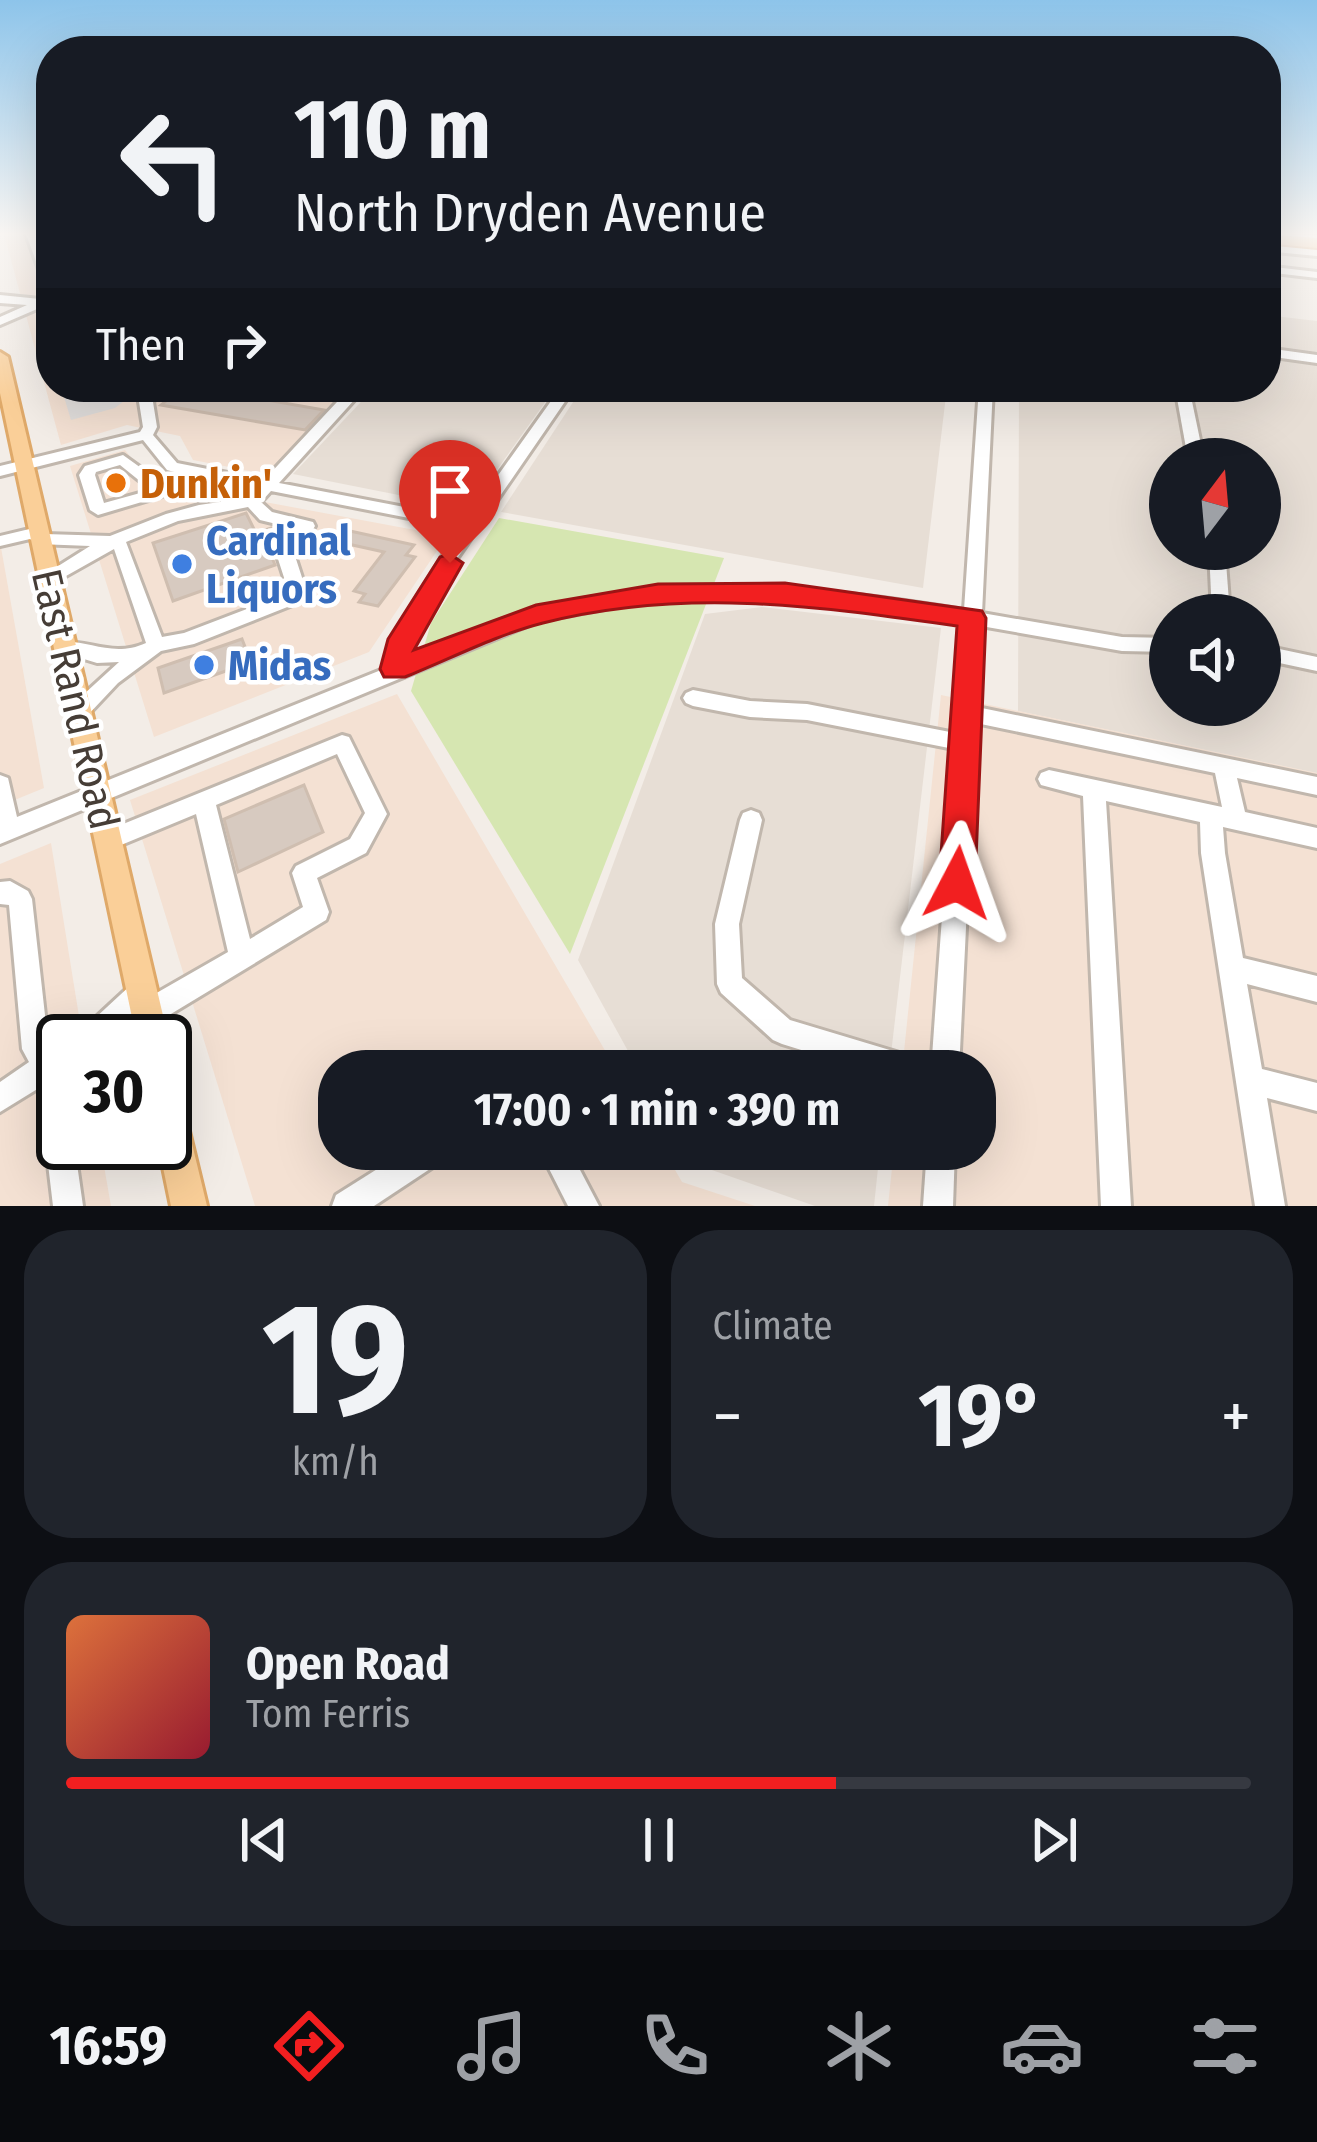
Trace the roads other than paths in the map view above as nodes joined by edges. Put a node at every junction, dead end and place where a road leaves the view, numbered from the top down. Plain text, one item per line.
1 (0, 299) edge
2 (36, 300) edge
3 (36, 304) edge
4 (0, 321) edge
5 (1281, 354) edge
6 (1317, 359) edge
7 (1, 363) edge
8 (146, 402) edge
9 (345, 402) edge
10 (558, 402) edge
11 (985, 402) edge
12 (1184, 402) edge
13 (146, 435) junction
14 (1192, 438) edge
15 (23, 464) junction
16 (0, 471) edge
17 (191, 471) junction
18 (266, 485) junction
19 (161, 490) dead end
20 (252, 502) junction
21 (473, 525) junction
22 (38, 535) junction
23 (110, 541) junction
24 (0, 542) edge
25 (50, 579) junction
26 (972, 618) junction
27 (1149, 645) edge
28 (68, 647) junction
29 (150, 649) junction
30 (1281, 656) edge
31 (1317, 664) edge
32 (394, 669) junction
33 (693, 698) dead end
34 (80, 711) junction
35 (968, 712) junction
36 (965, 742) junction
37 (1223, 766) junction
38 (1048, 779) dead end
39 (0, 784) edge
40 (1317, 785) edge
41 (1094, 789) junction
42 (99, 794) junction
43 (204, 800) junction
44 (1223, 817) junction
45 (752, 820) dead end
46 (4, 832) edge
47 (1317, 838) edge
48 (109, 840) junction
49 (0, 892) edge
50 (242, 958) junction
51 (1232, 968) junction
52 (1317, 989) edge
53 (147, 1014) edge
54 (150, 1014) edge
55 (36, 1050) edge
56 (844, 1050) edge
57 (946, 1050) edge
58 (36, 1074) edge
59 (1250, 1080) junction
60 (1317, 1097) edge
61 (0, 1098) edge
62 (65, 1170) edge
63 (181, 1170) edge
64 (403, 1170) edge
65 (564, 1170) edge
66 (940, 1170) edge
67 (68, 1206) edge
68 (189, 1206) edge
69 (347, 1206) edge
70 (584, 1206) edge
71 (938, 1206) edge
72 (1116, 1206) edge
73 (1270, 1206) edge

1 - 2 street
3 - 4 street
5 - 6 street
7 - 15 main road, East Rand Road
8 - 13 street
9 - 18 street
10 - 21 street
11 - 26 street
12 - 14 street
13 - 15 street
13 - 17 street
15 - 16 street
15 - 22 main road, East Rand Road
17 - 18 street
17 - 19 street
18 - 20 street
18 - 21 street
20 - 23 street
20 - 29 street
21 - 32 street
22 - 23 street
22 - 24 street
22 - 25 main road, East Rand Road
23 - 25 street
23 - 29 street
25 - 28 main road, East Rand Road
26 - 27 street
26 - 32 street
26 - 35 street
28 - 29 street
28 - 34 main road, East Rand Road
29 - 34 street
30 - 31 street
32 - 42 street
33 - 36 street
34 - 42 main road, East Rand Road
35 - 36 street
35 - 37 street
36 - 57 street
37 - 40 street
37 - 44 street
38 - 41 street
39 - 46 street
41 - 44 street
41 - 72 street
42 - 46 street
42 - 48 main road, East Rand Road
43 - 48 street
43 - 50 street
43 - 50 street
44 - 47 street
44 - 51 street
45 - 56 street
48 - 53 main road, East Rand Road
49 - 55 street
50 - 54 street
51 - 52 street
51 - 59 street
58 - 61 street
59 - 60 street
59 - 73 street
62 - 67 street
63 - 68 main road
64 - 69 street
65 - 70 street
66 - 71 street

